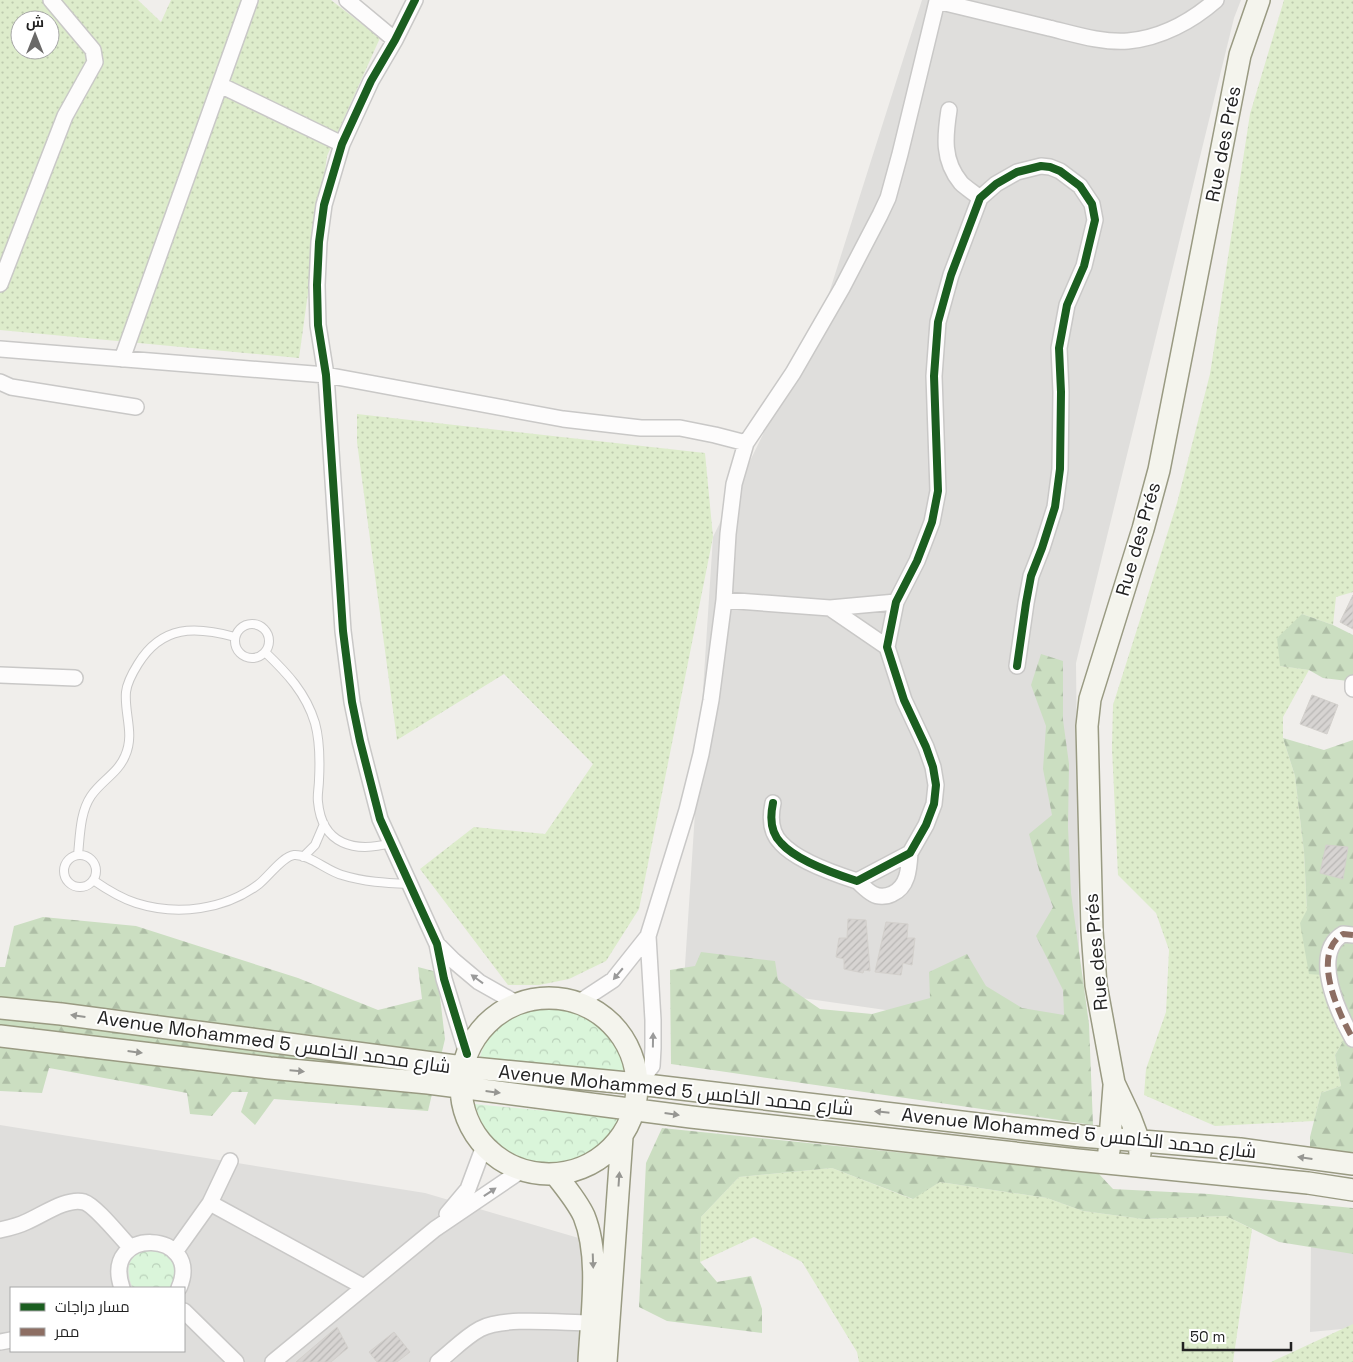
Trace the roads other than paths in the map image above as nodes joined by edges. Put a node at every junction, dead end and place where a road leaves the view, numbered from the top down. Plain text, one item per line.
1 (52, 0) edge
2 (250, 0) edge
3 (347, 0) edge
4 (415, 0) edge
5 (937, 0) edge
6 (1216, 0) edge
7 (1259, 0) edge
8 (395, 40) junction
9 (220, 84) junction
10 (950, 110) dead end
11 (342, 144) junction
12 (980, 198) junction
13 (0, 284) edge
14 (0, 349) edge
15 (122, 359) junction
16 (326, 375) junction
17 (0, 382) edge
18 (136, 407) dead end
19 (746, 443) junction
20 (724, 600) junction
21 (896, 602) junction
22 (830, 608) junction
23 (235, 637) junction
24 (887, 647) junction
25 (265, 652) junction
26 (1017, 666) dead end
27 (0, 674) edge
28 (75, 678) dead end
29 (1353, 683) edge
30 (1353, 689) edge
31 (773, 803) dead end
32 (324, 824) junction
33 (391, 843) junction
34 (910, 853) junction
35 (78, 855) junction
36 (303, 857) junction
37 (93, 880) junction
38 (857, 881) junction
39 (410, 884) junction
40 (1353, 935) edge
41 (648, 936) junction
42 (437, 944) junction
43 (578, 1003) junction
44 (518, 1004) junction
45 (0, 1008) edge
46 (0, 1036) edge
47 (1353, 1039) edge
48 (465, 1060) junction
49 (638, 1084) junction
50 (1114, 1084) junction
51 (461, 1088) junction
52 (635, 1109) junction
53 (622, 1137) junction
54 (1110, 1138) junction
55 (1139, 1140) junction
56 (484, 1146) junction
57 (230, 1160) dead end
58 (1108, 1163) junction
59 (1353, 1164) edge
60 (1141, 1166) junction
61 (522, 1170) junction
62 (555, 1174) junction
63 (1353, 1190) edge
64 (210, 1203) junction
65 (435, 1229) junction
66 (0, 1230) edge
67 (131, 1248) junction
68 (175, 1252) junction
69 (122, 1287) edge
70 (180, 1287) edge
71 (364, 1287) junction
72 (185, 1312) edge
73 (591, 1323) junction
74 (456, 1355) edge
75 (236, 1362) edge
76 (273, 1362) edge
77 (438, 1362) edge
78 (588, 1362) edge
79 (606, 1362) edge

1 - 13 street
2 - 9 street
3 - 8 street
4 - 8 street
5 - 6 street
5 - 19 street
7 - 50 main road, Rue des Prés
8 - 11 street
9 - 11 street
9 - 15 street
10 - 12 street
11 - 16 street
12 - 21 street
12 - 26 street
14 - 15 street
15 - 16 street
16 - 19 street
16 - 33 street
17 - 18 street
19 - 20 street
20 - 22 street
20 - 41 street
21 - 22 street
21 - 24 street
22 - 24 street
23 - 25 lane
23 - 25 lane
23 - 35 lane
24 - 34 street
25 - 32 lane
27 - 28 street
29 - 30 street
31 - 38 street
32 - 33 lane
32 - 36 lane
33 - 39 street
34 - 38 street
34 - 38 street
35 - 37 lane
35 - 37 lane
36 - 37 lane
36 - 39 lane
39 - 42 street
40 - 47 street
41 -> 43 street
49 -> 41 street
44 -> 42 street
42 - 48 street
43 - 44 main road
43 - 49 main road
44 - 48 main road
48 -> 45 main road, Avenue Mohammed 5 شارع محمد الخامس
46 -> 51 main road, Avenue Mohammed 5 شارع محمد الخامس
48 - 49 main road, Avenue Mohammed 5 شارع محمد الخامس
48 - 51 main road
49 - 52 main road
54 -> 49 main road, Avenue Mohammed 5 شارع محمد الخامس
50 - 54 main road, Rue des Prés
50 - 55 main road, Rue des Prés
51 -> 52 main road, Avenue Mohammed 5 شارع محمد الخامس
51 - 56 main road
52 - 53 main road
52 -> 58 main road, Avenue Mohammed 5 شارع محمد الخامس
53 - 62 main road
79 -> 53 main road
54 - 55 main road, Avenue Mohammed 5 شارع محمد الخامس
54 - 58 main road, Rue des Prés
59 -> 55 main road, Avenue Mohammed 5 شارع محمد الخامس
55 - 60 main road, Rue des Prés
56 - 61 main road
56 - 65 street
57 - 64 street
58 - 60 main road, Avenue Mohammed 5 شارع محمد الخامس
60 - 63 main road, Avenue Mohammed 5 شارع محمد الخامس
61 - 62 main road
65 -> 61 street
62 -> 73 main road
64 - 68 street
64 - 71 street
65 - 71 street
66 - 67 street
67 - 68 street
67 - 69 street
68 - 70 street
71 - 76 street
72 - 75 street
73 - 74 street
73 - 78 main road
74 - 77 street

